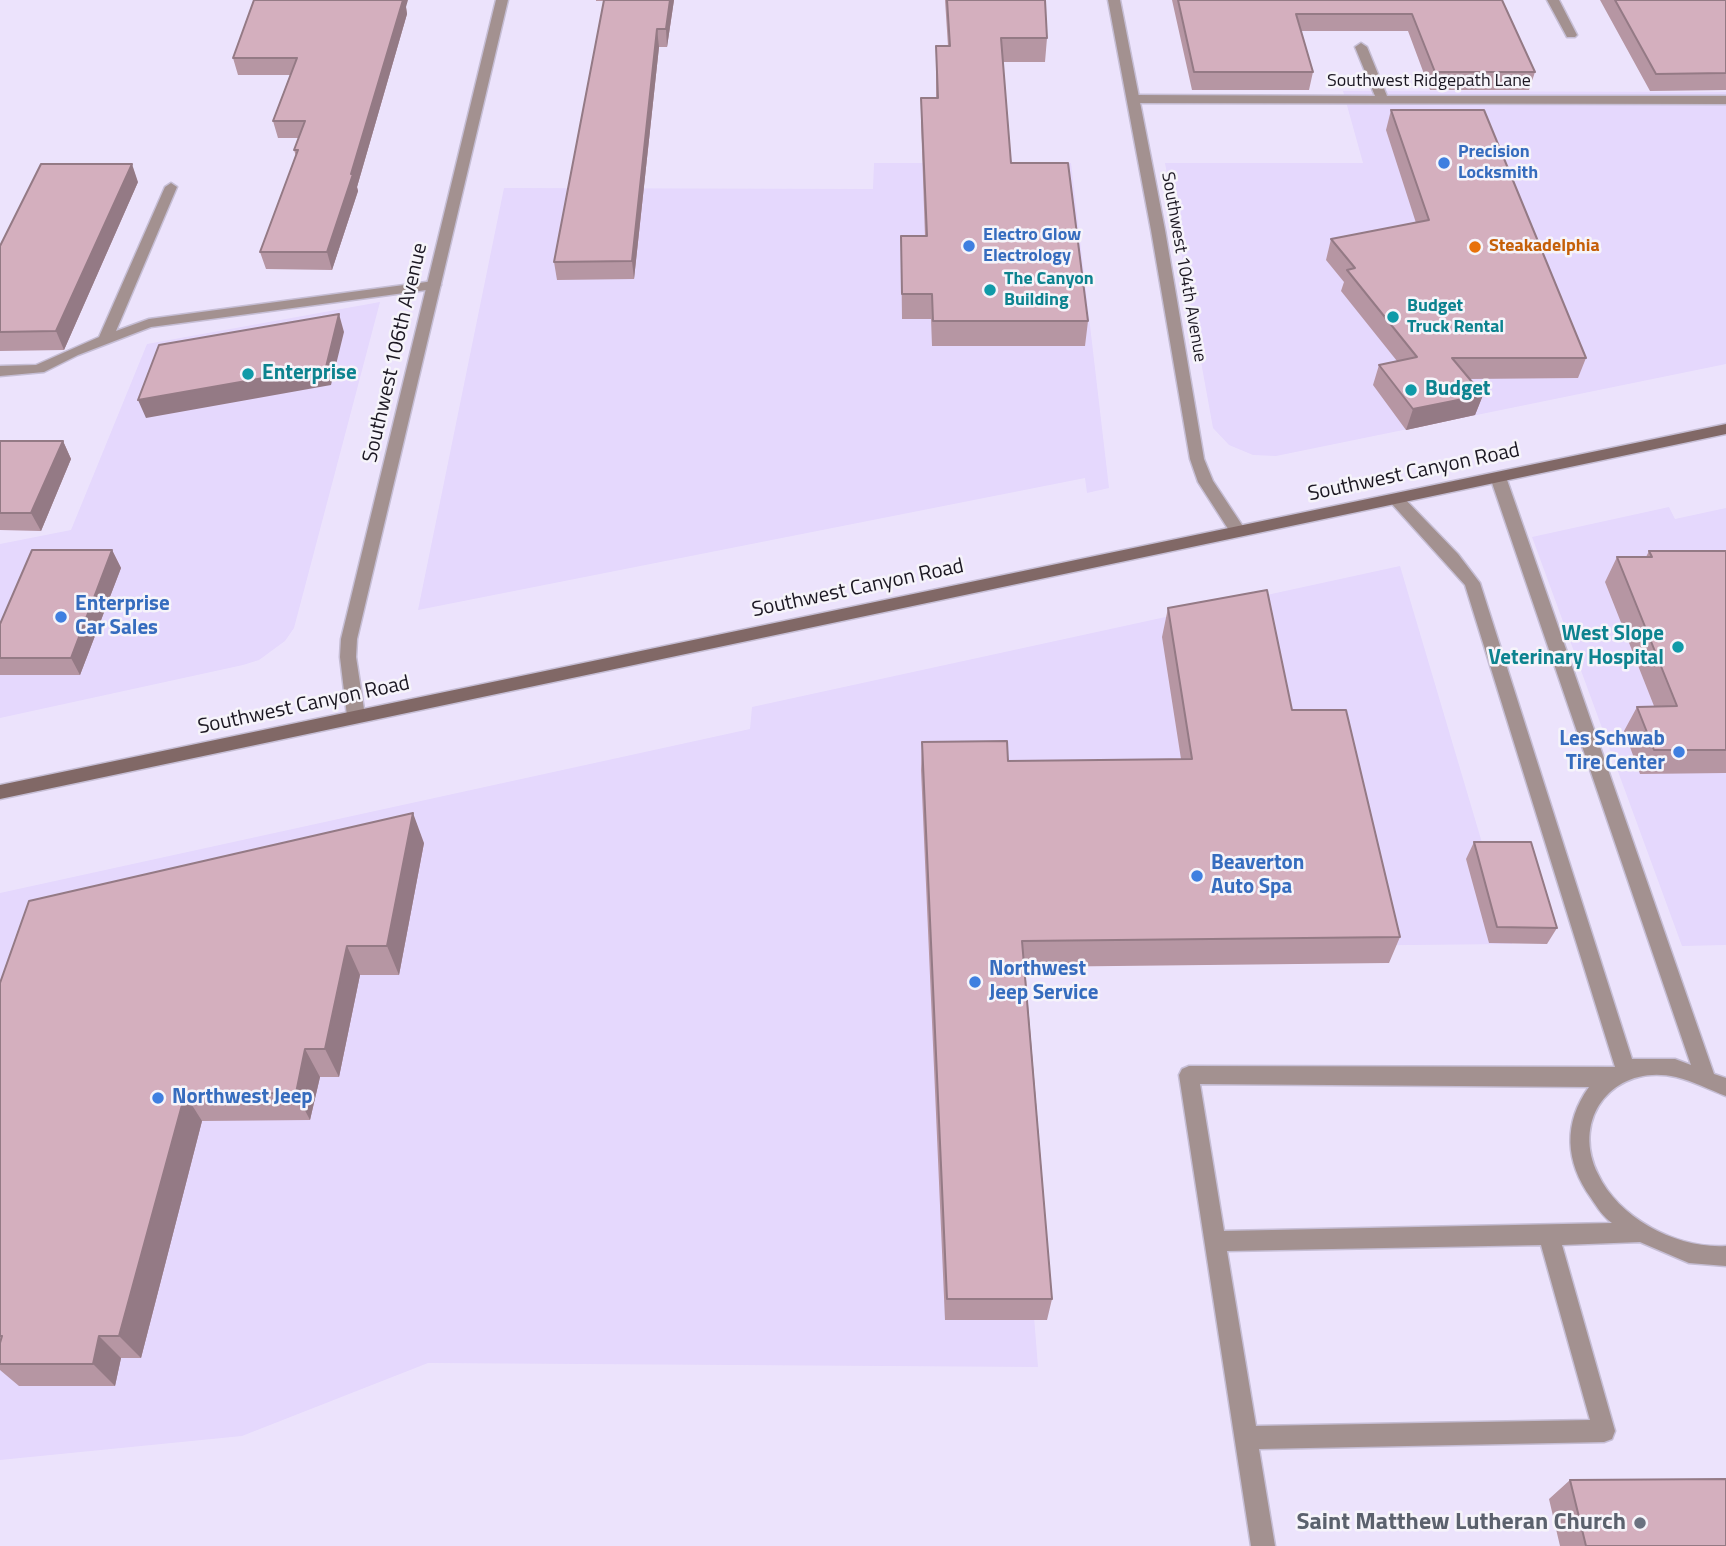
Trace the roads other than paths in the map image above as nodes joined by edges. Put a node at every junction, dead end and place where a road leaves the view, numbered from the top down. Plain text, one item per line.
1 (502, 0) edge
2 (1114, 0) edge
3 (1553, 0) edge
4 (1571, 35) dead end
5 (1361, 47) dead end
6 (1133, 99) junction
7 (1382, 99) junction
8 (1726, 100) edge
9 (171, 187) dead end
10 (434, 285) junction
11 (105, 339) junction
12 (0, 371) edge
13 (1726, 429) edge
14 (1498, 477) junction
15 (1396, 499) junction
16 (1238, 531) junction
17 (356, 716) junction
18 (0, 792) edge
19 (1619, 1074) junction
20 (1705, 1076) junction
21 (1726, 1087) edge
22 (1638, 1233) junction
23 (1549, 1235) junction
24 (1213, 1241) junction
25 (1726, 1256) edge
26 (1244, 1438) junction
27 (1263, 1546) edge

1 - 10 street, Southwest 106th Avenue
2 - 6 street, Southwest 104th Avenue
3 - 4 street
5 - 7 street
6 - 7 street, Southwest Ridgepath Lane
6 - 16 street, Southwest 104th Avenue
7 - 8 street, Southwest Ridgepath Lane
9 - 11 street
10 - 11 street
10 - 17 street, Southwest 106th Avenue
11 - 12 street
13 - 14 main road, Southwest Canyon Road
14 - 15 main road, Southwest Canyon Road
14 - 20 street
15 - 16 main road, Southwest Canyon Road
15 - 19 street
16 - 17 main road, Southwest Canyon Road
17 - 18 main road, Southwest Canyon Road
19 - 20 street
19 - 22 street
19 - 24 street
20 - 21 street
22 - 23 street
22 - 25 street
23 - 24 street
23 - 26 street
24 - 26 street
26 - 27 street

